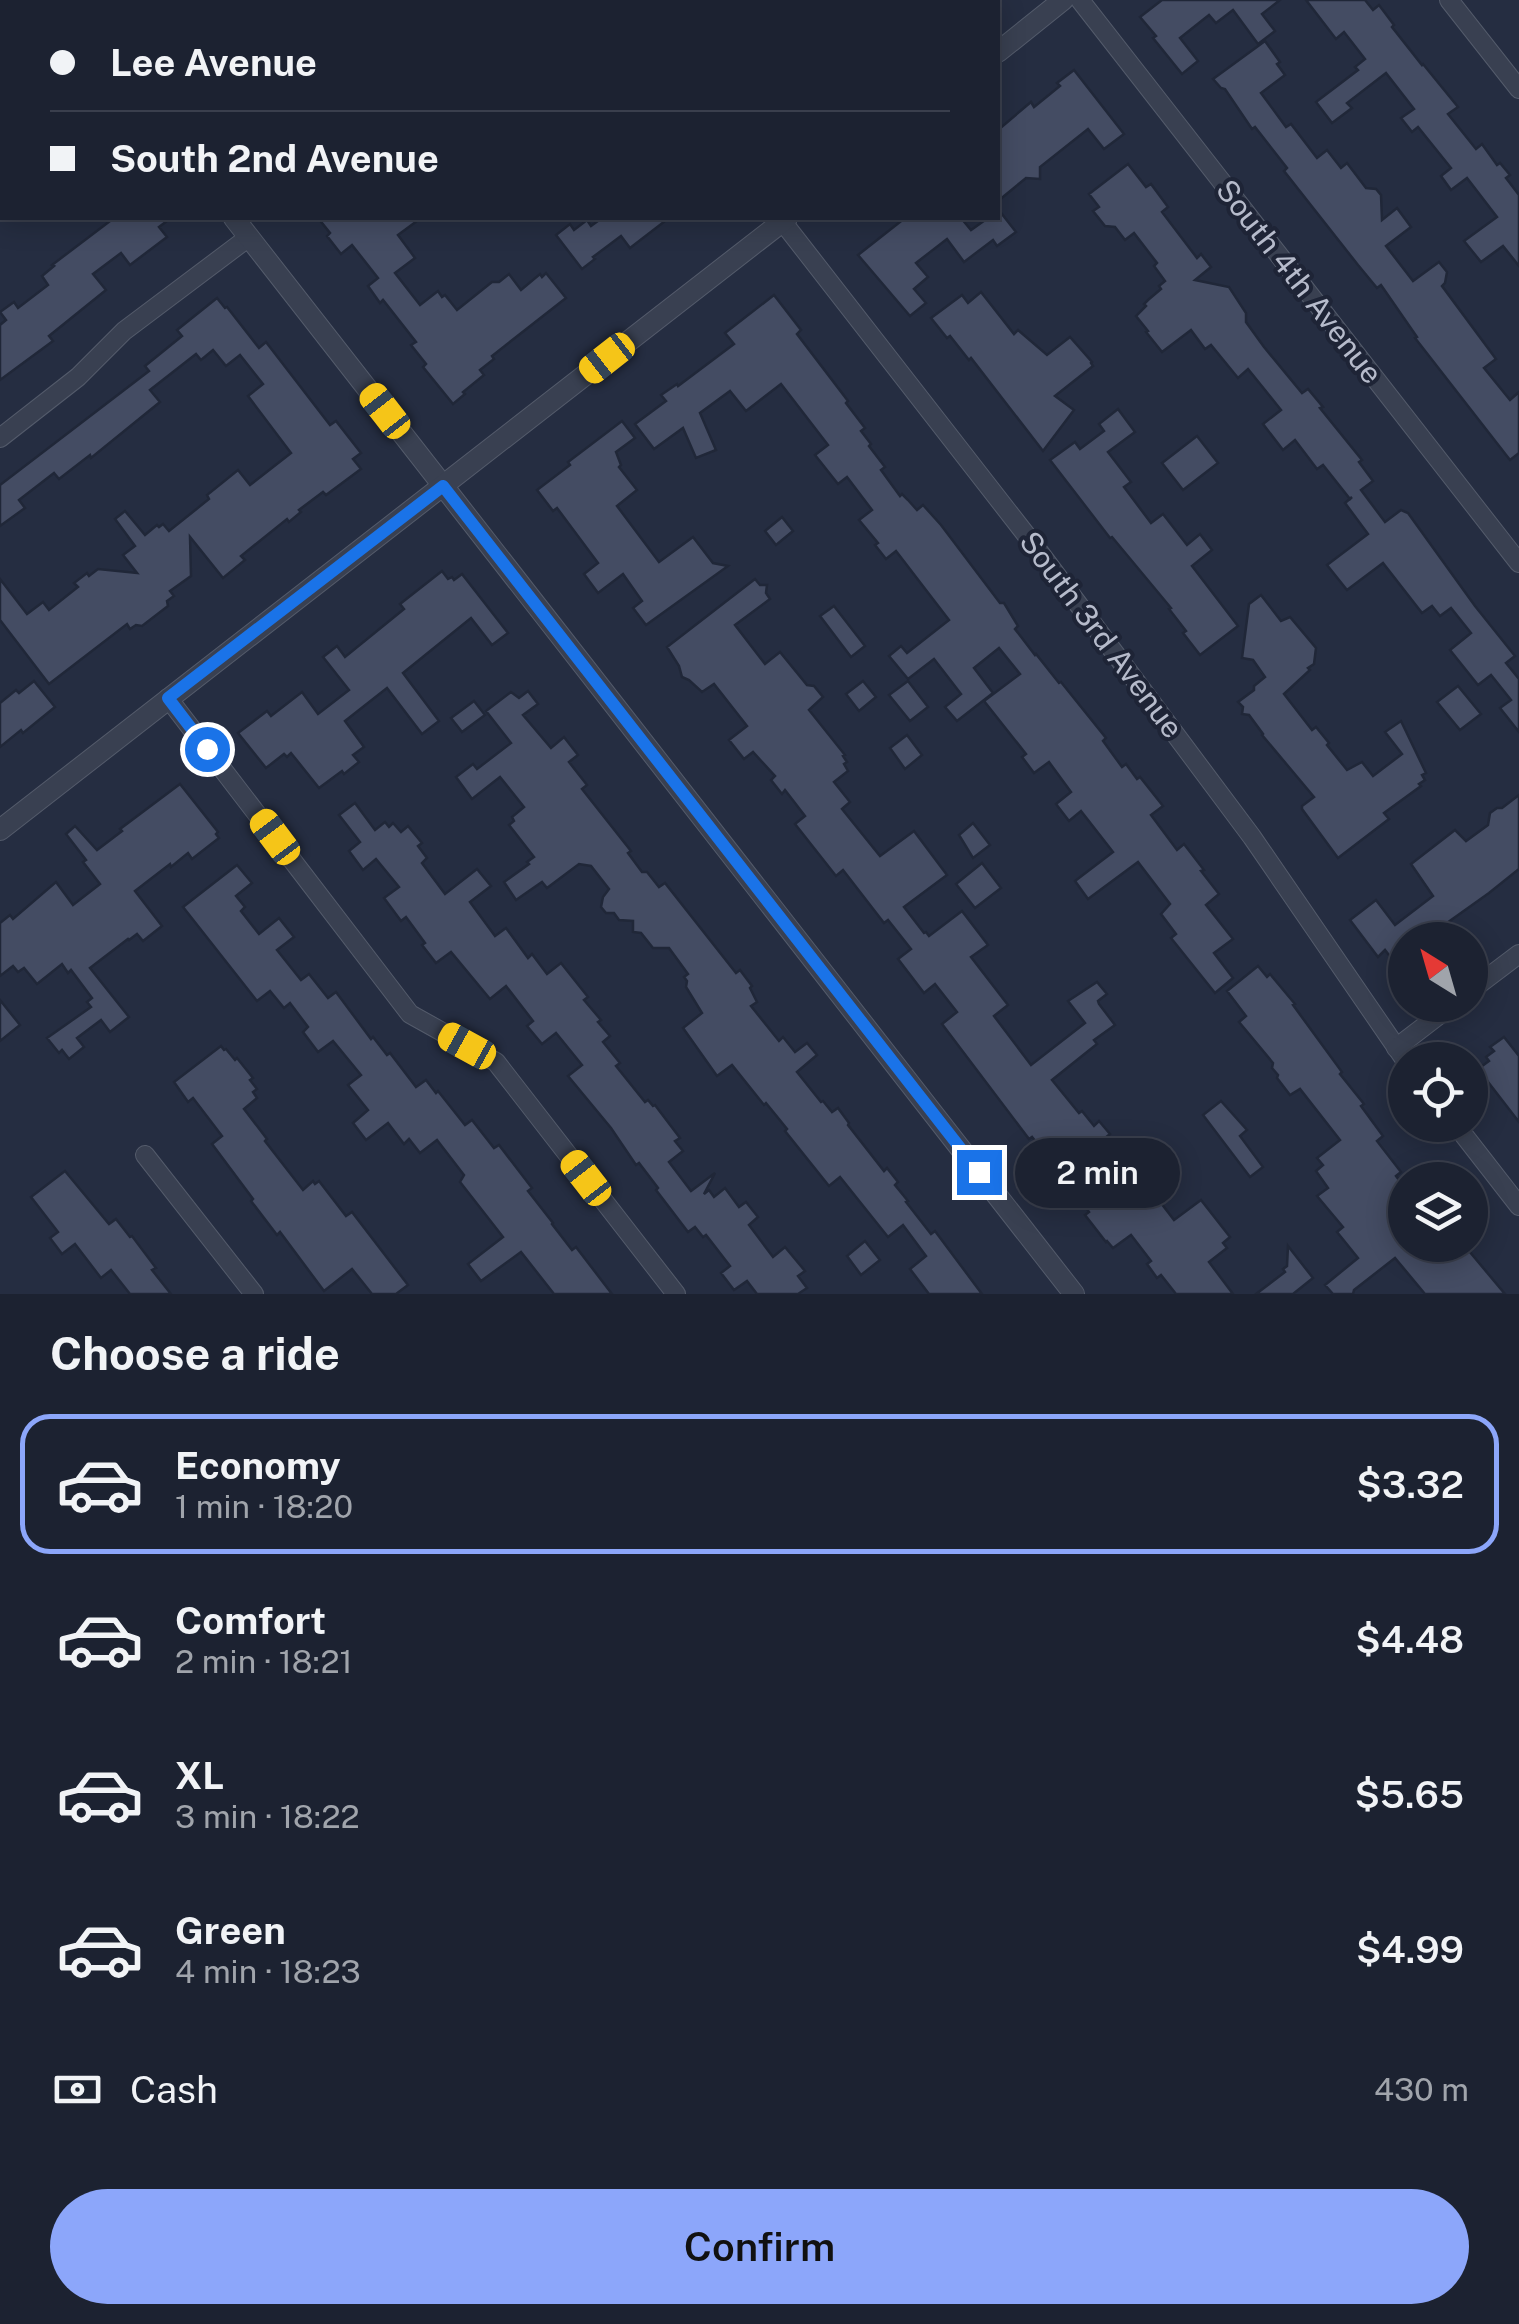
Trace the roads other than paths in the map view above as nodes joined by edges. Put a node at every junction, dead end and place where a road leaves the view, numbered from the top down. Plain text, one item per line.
1 (1063, 0) edge
2 (1080, 0) edge
3 (1449, 0) edge
4 (1000, 50) edge
5 (1519, 90) edge
6 (236, 220) edge
7 (784, 220) edge
8 (786, 220) edge
9 (249, 236) junction
10 (0, 438) edge
11 (443, 486) junction
12 (1519, 563) edge
13 (168, 698) junction
14 (0, 830) edge
15 (1519, 954) edge
16 (1488, 978) edge
17 (1434, 1022) edge
18 (1393, 1042) edge
19 (1413, 1042) edge
20 (1469, 1142) edge
21 (145, 1155) dead end
22 (1519, 1206) edge
23 (254, 1294) edge
24 (676, 1294) edge
25 (1074, 1294) edge

1 - 4 street
2 - 12 street, South 4th Avenue
3 - 5 street
6 - 9 street
7 - 11 street
8 - 18 street, South 3rd Avenue
9 - 10 street
9 - 11 street
11 - 13 street
11 - 25 street
13 - 14 street
13 - 24 street
15 - 16 street
17 - 19 street
20 - 22 street
21 - 23 street

